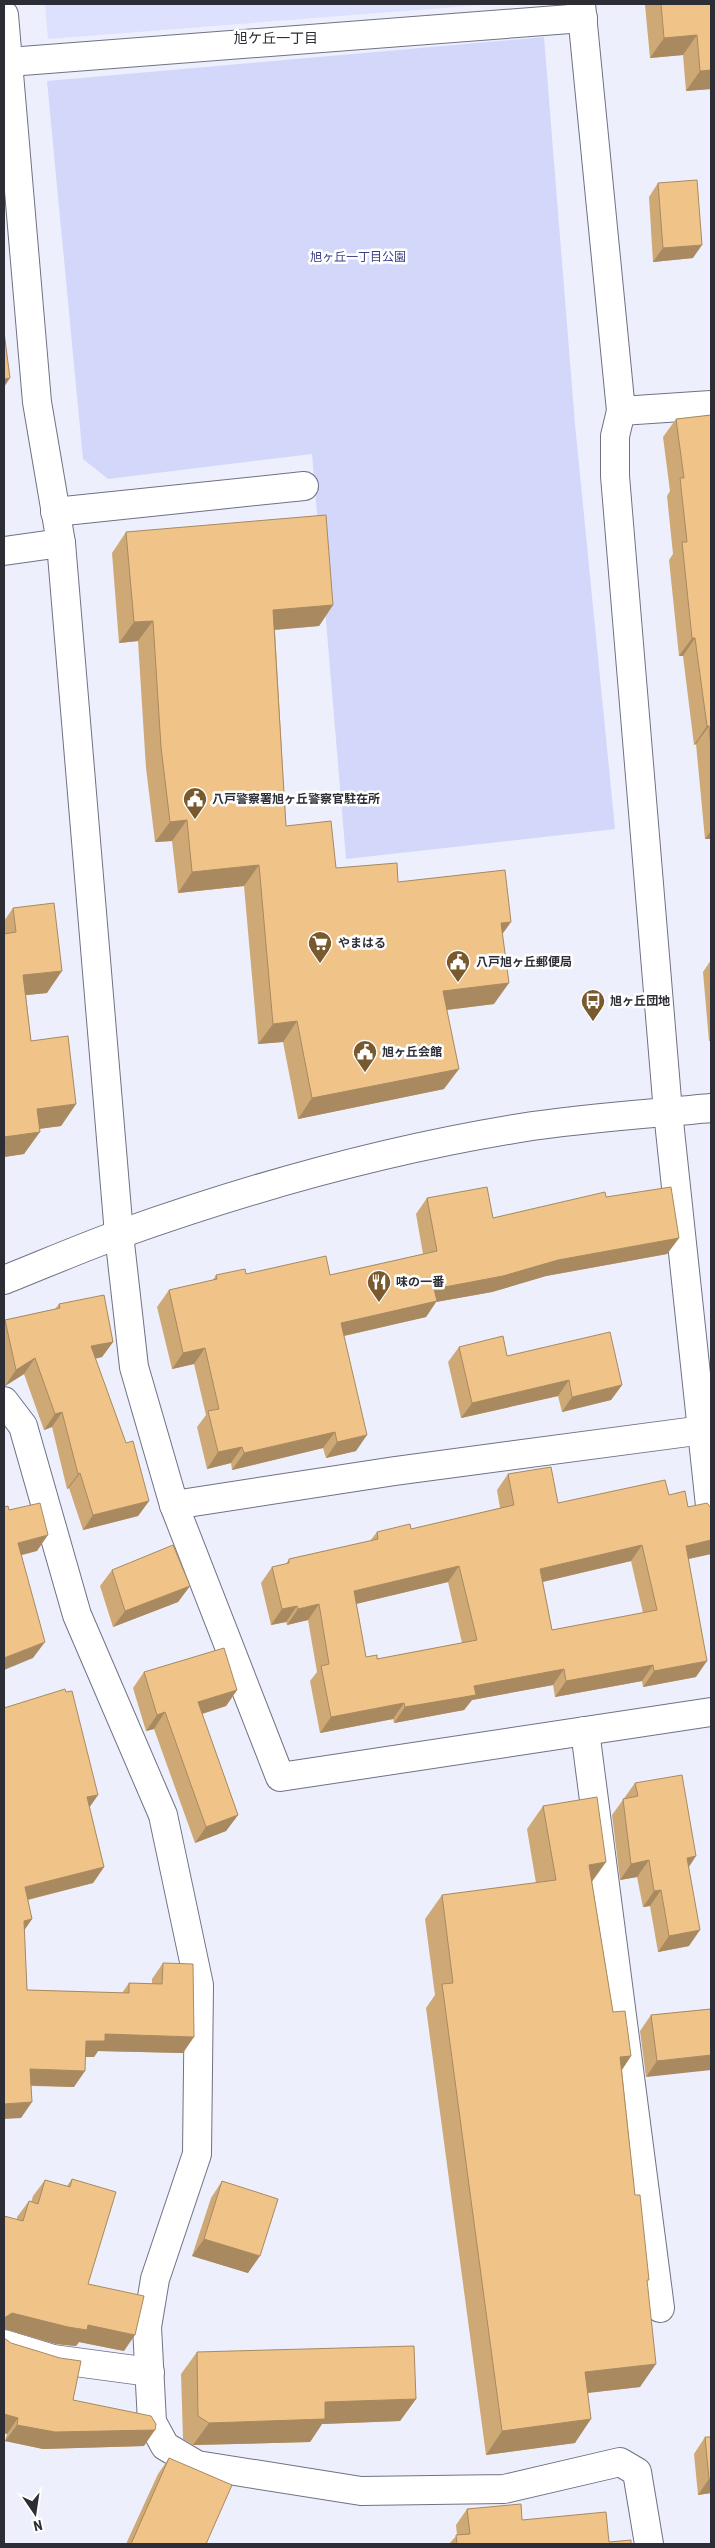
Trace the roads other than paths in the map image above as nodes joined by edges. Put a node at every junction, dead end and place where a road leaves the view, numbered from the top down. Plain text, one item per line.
1 (582, 11) edge
2 (4, 15) edge
3 (9, 62) junction
4 (711, 405) edge
5 (621, 411) junction
6 (304, 486) dead end
7 (55, 512) junction
8 (61, 543) junction
9 (4, 551) edge
10 (711, 1108) edge
11 (668, 1112) junction
12 (119, 1234) junction
13 (4, 1280) edge
14 (4, 1400) edge
15 (707, 1430) edge
16 (174, 1505) junction
17 (711, 1515) edge
18 (711, 1712) edge
19 (585, 1731) junction
20 (660, 2308) dead end
21 (4, 2344) edge
22 (150, 2372) junction
23 (649, 2544) edge

1 - 3 street
1 - 5 street
2 - 3 street
3 - 7 street
4 - 5 street
5 - 11 street
6 - 7 street
7 - 8 street
8 - 9 street
8 - 12 street
10 - 11 street
11 - 12 street
11 - 15 street
12 - 13 street
12 - 16 street
14 - 22 street
15 - 16 street
15 - 17 street
16 - 19 street
18 - 19 street
19 - 20 street
21 - 22 street
22 - 23 street

